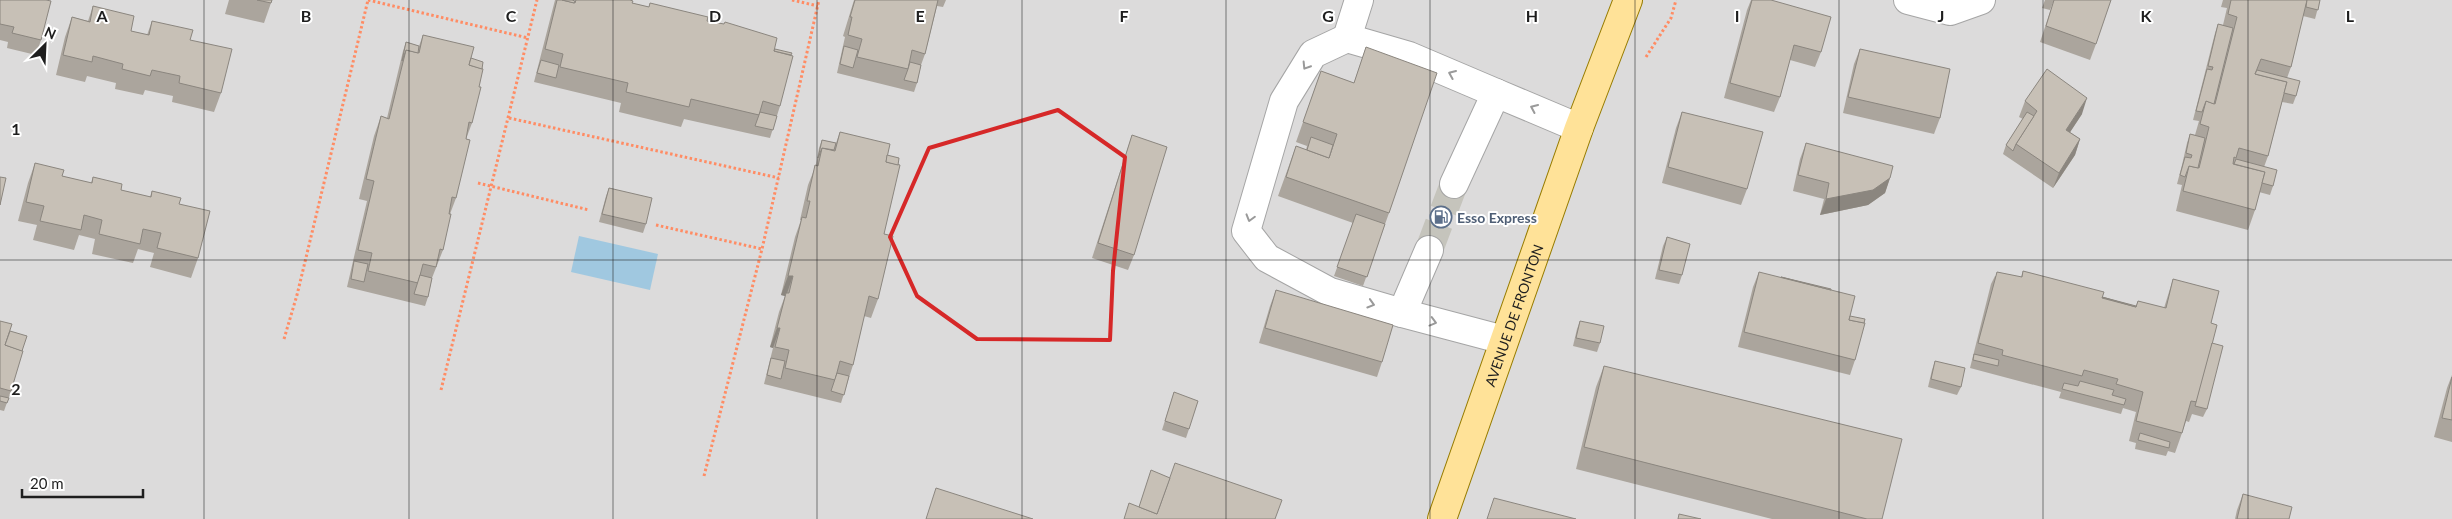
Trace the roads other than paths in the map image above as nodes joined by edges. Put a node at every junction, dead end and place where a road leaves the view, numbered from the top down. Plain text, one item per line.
1 (1359, 0) edge
2 (1628, 0) edge
3 (1908, 0) edge
4 (1981, 0) edge
5 (1347, 38) junction
6 (1496, 93) junction
7 (1579, 128) junction
8 (1454, 184) tunnel mouth
9 (1429, 250) tunnel mouth
10 (1402, 314) junction
11 (1504, 340) junction
12 (1442, 519) edge

1 - 5 street
2 - 7 main road, AVENUE DE FRONTON
3 - 4 street
6 -> 5 street
5 -> 10 street
7 -> 6 street
6 - 8 street
7 - 11 main road, AVENUE DE FRONTON
9 - 10 street
10 -> 11 street
11 - 12 main road, AVENUE DE FRONTON

